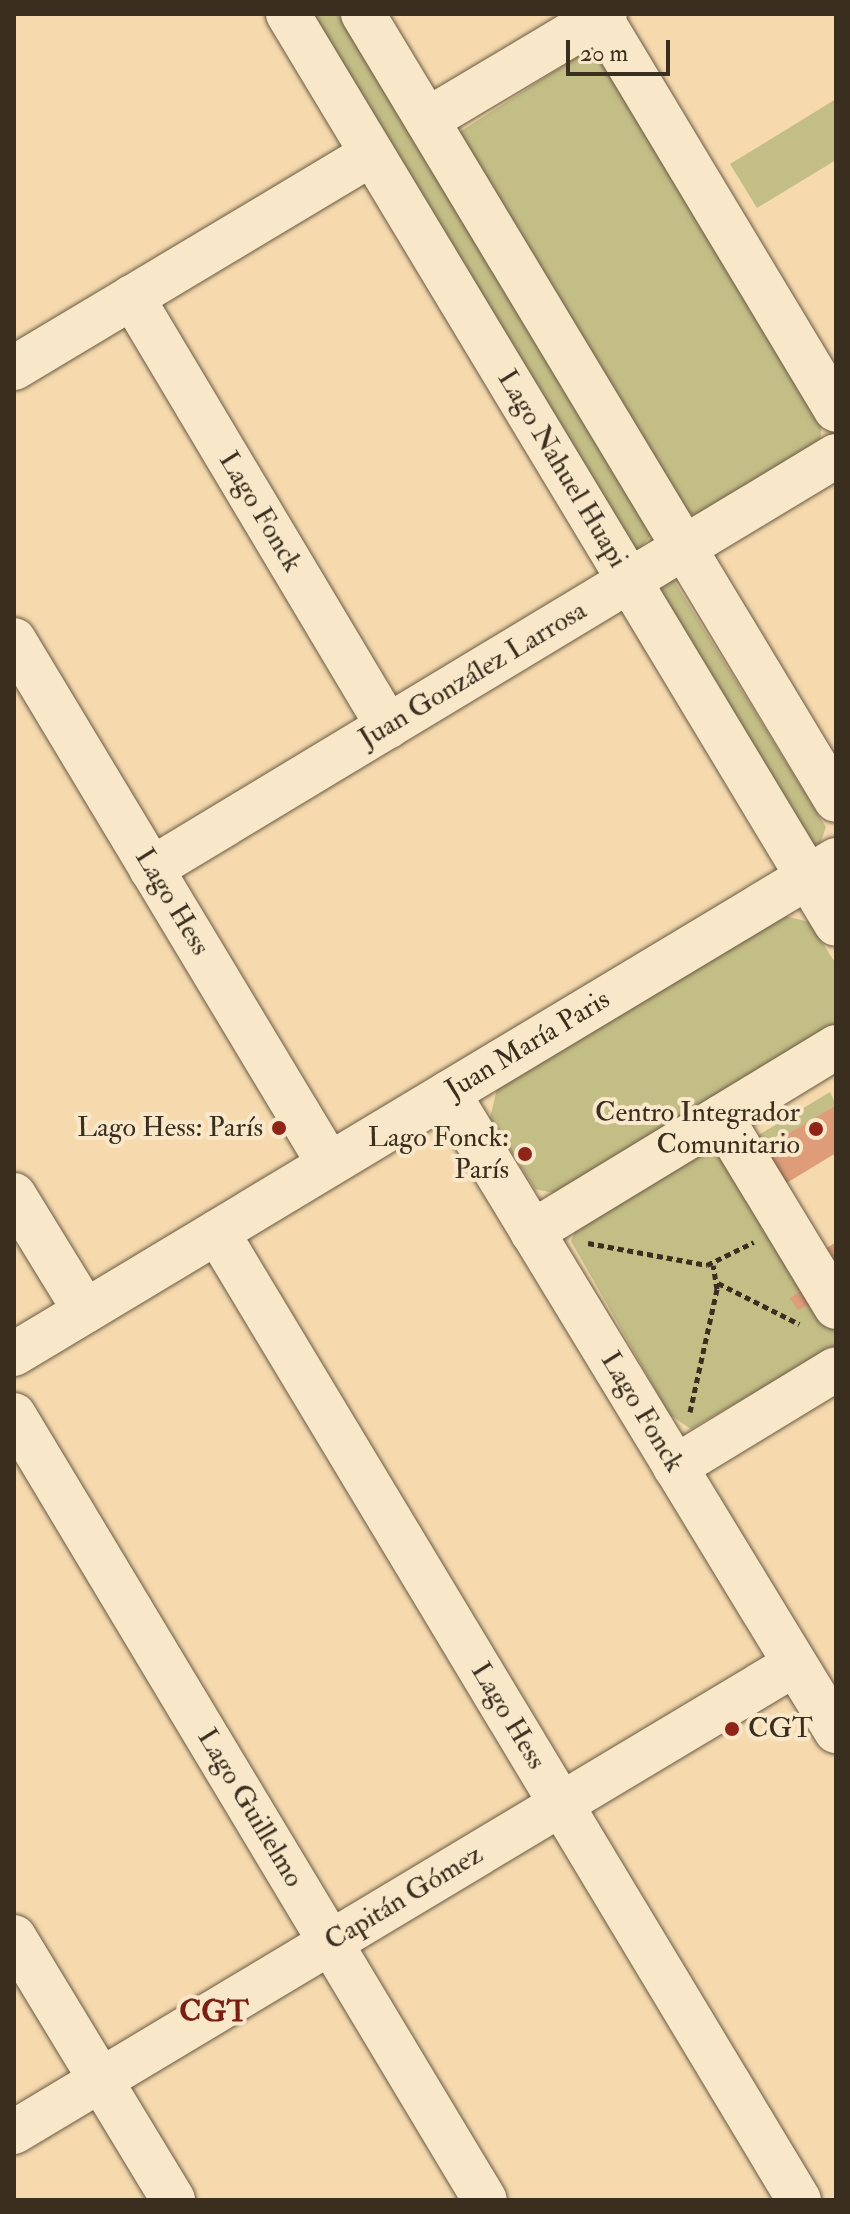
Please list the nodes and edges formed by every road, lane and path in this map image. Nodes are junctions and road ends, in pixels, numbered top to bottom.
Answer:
1 (288, 14) edge
2 (363, 14) edge
3 (602, 16) edge
4 (427, 120) junction
5 (372, 154) junction
6 (132, 297) junction
7 (14, 368) edge
8 (836, 410) edge
9 (836, 456) edge
10 (684, 548) junction
11 (629, 581) junction
12 (14, 641) edge
13 (388, 726) junction
14 (836, 800) edge
15 (822, 868) edge
16 (151, 869) junction
17 (836, 924) edge
18 (836, 1047) edge
19 (448, 1093) junction
20 (721, 1117) junction
21 (329, 1164) junction
22 (14, 1195) edge
23 (591, 1231) dead end
24 (217, 1232) junction
25 (532, 1232) junction
26 (760, 1238) dead end
27 (583, 1242) junction
28 (585, 1253) dead end
29 (713, 1265) junction
30 (718, 1283) junction
31 (85, 1311) junction
32 (823, 1317) edge
33 (14, 1354) edge
34 (836, 1369) edge
35 (679, 1407) dead end
36 (703, 1413) dead end
37 (14, 1415) edge
38 (689, 1415) junction
39 (675, 1467) junction
40 (795, 1664) junction
41 (830, 1708) edge
42 (561, 1804) junction
43 (14, 1937) edge
44 (330, 1942) junction
45 (101, 2080) junction
46 (14, 2132) edge
47 (173, 2200) edge
48 (485, 2200) edge
49 (799, 2200) edge

1 - 5 street, Lago Nahuel Huapi
2 - 4 street
3 - 4 street
3 - 8 street
4 - 10 street
5 - 6 street
5 - 11 street, Lago Nahuel Huapi
6 - 7 street
6 - 13 street, Lago Fonck
9 - 10 street, Juan González Larrosa
10 - 11 street, Juan González Larrosa
10 - 14 street
11 - 13 street, Juan González Larrosa
11 - 15 street, Lago Nahuel Huapi
12 - 16 street, Lago Hess
13 - 16 street, Juan González Larrosa
15 - 17 street, Lago Nahuel Huapi
15 - 19 street, Juan María Paris
16 - 21 street, Lago Hess
18 - 20 street
19 - 21 street, Juan María Paris
19 - 25 street, Lago Fonck
20 - 25 street
20 - 32 street
21 - 24 street, Juan María Paris
22 - 31 street
23 - 27 path
24 - 31 street, Juan María Paris
24 - 42 street, Lago Hess
25 - 39 street, Lago Fonck
26 - 29 path
27 - 28 path
27 - 29 path
29 - 30 path
30 - 32 path
30 - 38 path
31 - 33 street, Juan María Paris
34 - 39 street
35 - 38 path
36 - 38 path
37 - 44 street, Lago Guillelmo
39 - 40 street, Lago Fonck
40 - 41 street, Lago Fonck
40 - 42 street, Capitán Gómez
42 - 44 street, Capitán Gómez
42 - 49 street, Lago Hess
43 - 45 street
44 - 45 street, Capitán Gómez
44 - 48 street, Lago Guillelmo
45 - 46 street, Capitán Gómez
45 - 47 street

